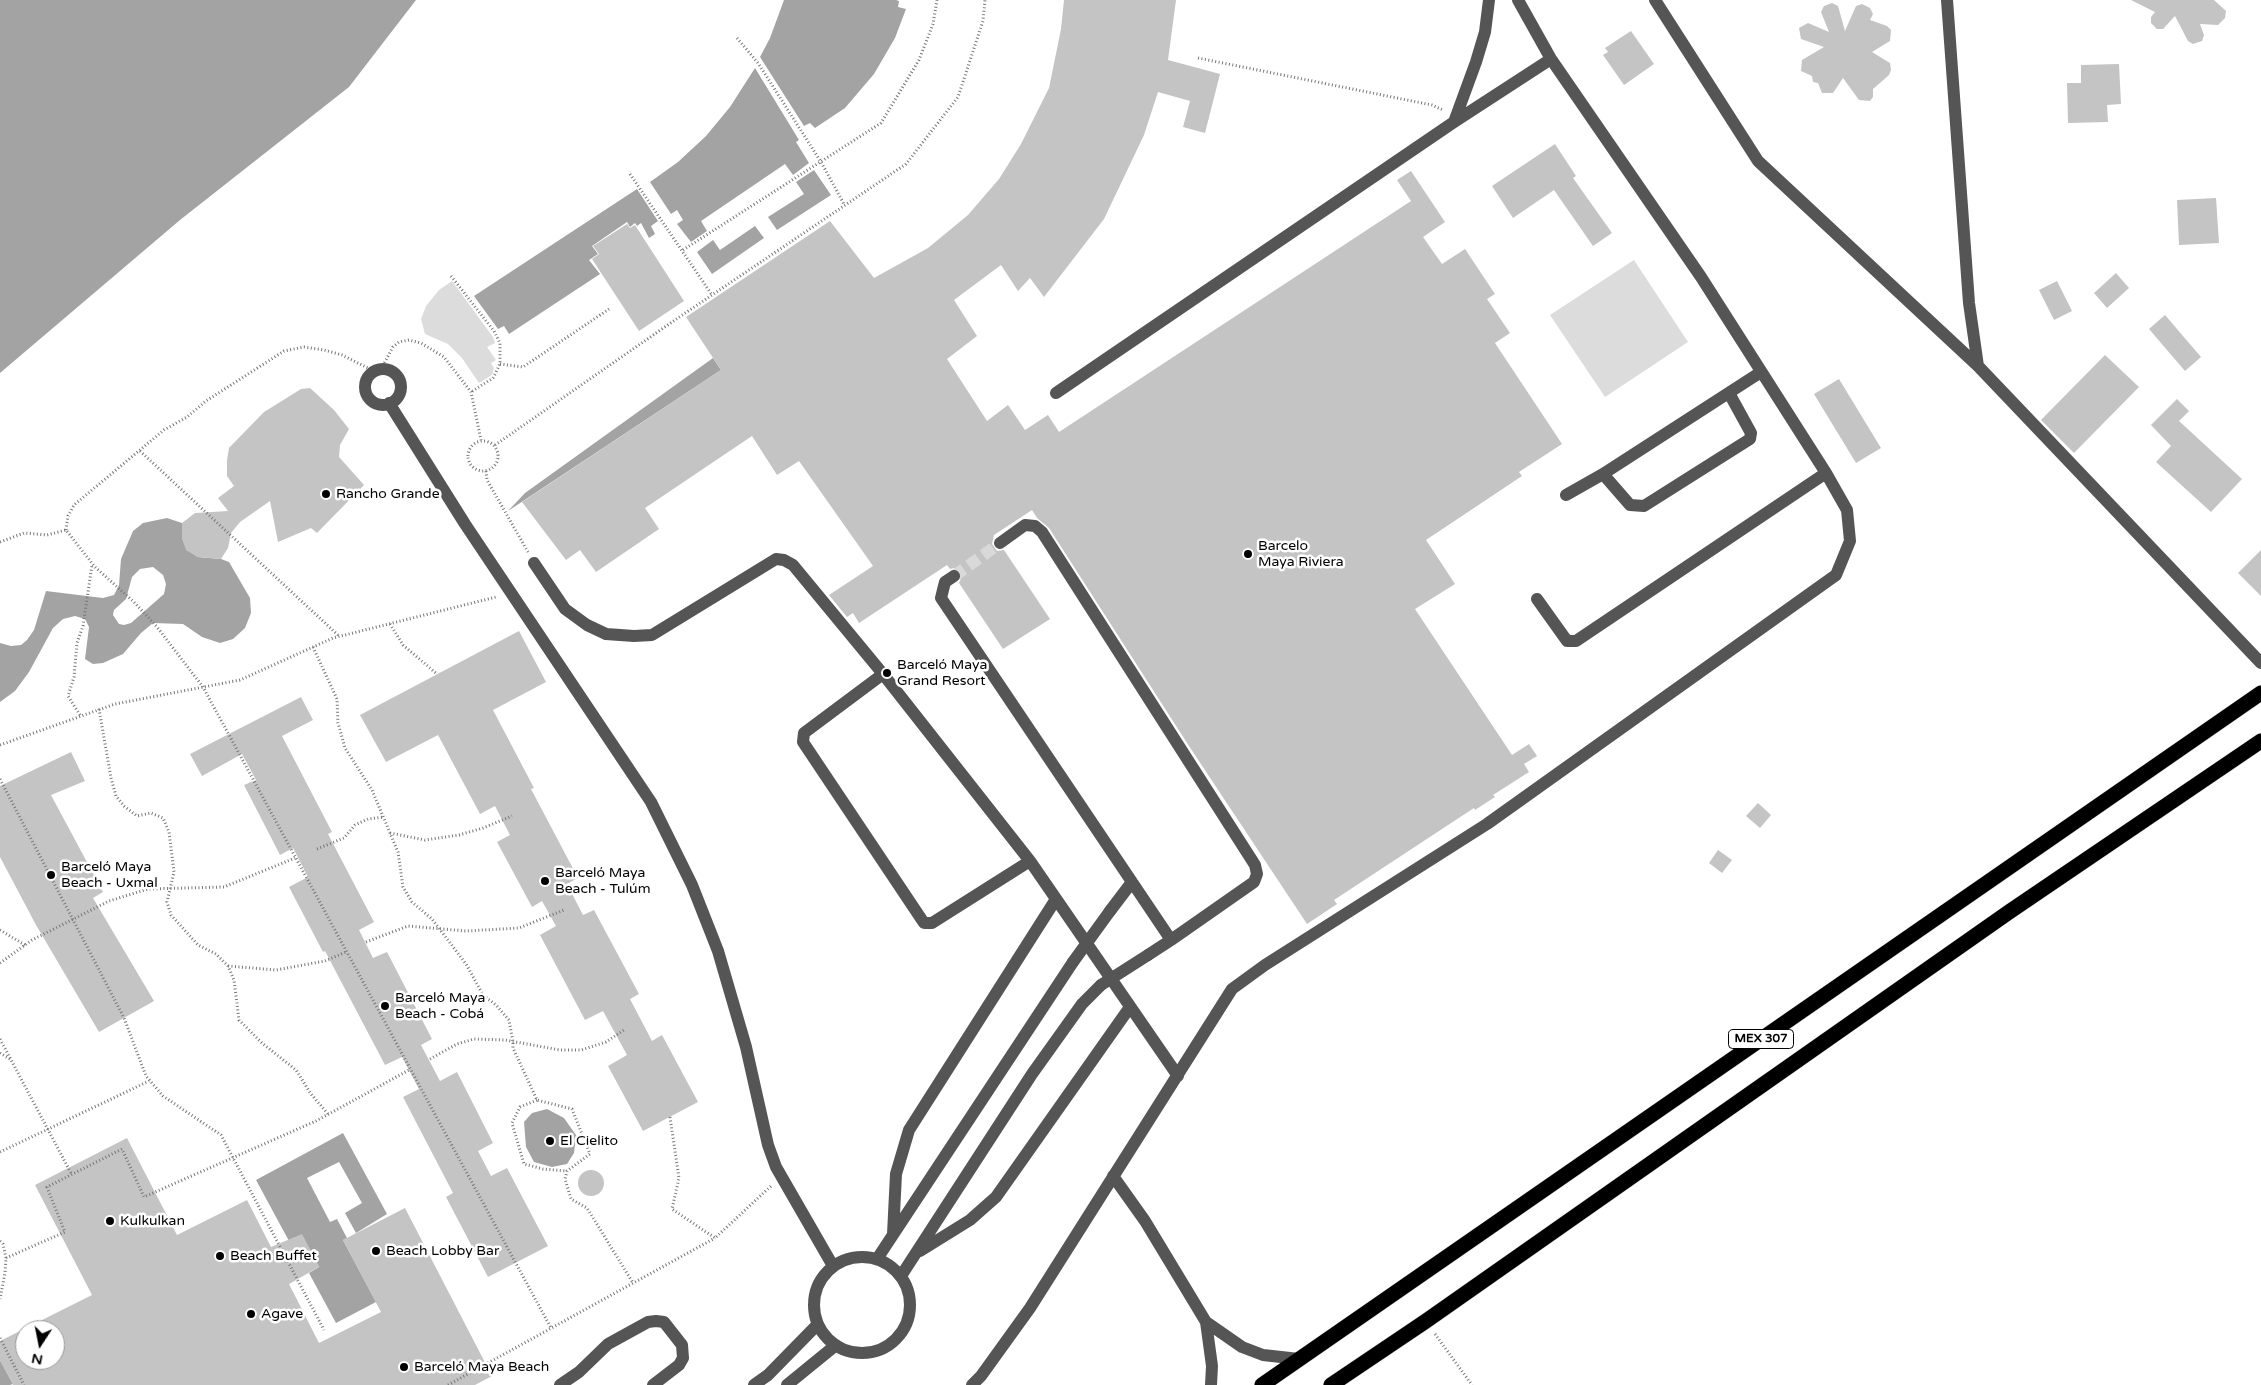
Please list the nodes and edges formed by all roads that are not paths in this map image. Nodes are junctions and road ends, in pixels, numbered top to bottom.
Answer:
1 (1489, 0) edge
2 (1518, 0) edge
3 (1655, 0) edge
4 (1947, 0) edge
5 (1551, 59) junction
6 (1454, 122) junction
7 (1978, 366) junction
8 (1761, 372) junction
9 (1056, 393) dead end
10 (1729, 393) junction
11 (389, 403) junction
12 (1826, 473) junction
13 (1603, 474) junction
14 (1566, 495) dead end
15 (1000, 543) tunnel mouth
16 (534, 563) road end
17 (954, 576) tunnel mouth
18 (1537, 599) dead end
19 (2261, 663) edge
20 (883, 674) junction
21 (2261, 693) edge
22 (2261, 741) edge
23 (1030, 861) junction
24 (1132, 882) junction
25 (1056, 898) junction
26 (1171, 940) junction
27 (1130, 1007) junction
28 (1178, 1076) junction
29 (1114, 1176) junction
30 (894, 1234) junction
31 (916, 1254) junction
32 (877, 1259) junction
33 (833, 1266) junction
34 (901, 1276) junction
35 (1206, 1322) junction
36 (818, 1324) junction
37 (836, 1346) junction
38 (1299, 1359) junction
39 (560, 1385) edge
40 (653, 1385) edge
41 (754, 1385) edge
42 (787, 1385) edge
43 (972, 1385) edge
44 (1211, 1385) edge
45 (1262, 1385) edge
46 (1331, 1385) edge

1 - 6 street
2 - 5 street
3 - 7 street
4 - 7 street
5 - 6 street
5 - 8 street
6 - 9 street
7 - 19 street
8 - 10 street
8 - 12 street
10 - 13 street
10 - 13 street
11 - 11 street
11 - 33 street
12 - 18 street
12 - 28 street
13 - 14 street
15 - 26 street
16 - 20 street
17 - 24 street
20 - 23 street
20 - 23 street
21 - 38 highway, MEX 307
22 - 46 highway, MEX 307
23 - 25 street
24 - 26 street
24 - 30 street, bridge
25 - 27 street
25 - 30 street
26 - 31 street, bridge
27 - 28 street
27 - 31 street
28 - 29 street
29 - 35 street
29 - 43 street
30 - 32 street
31 - 34 street
32 - 33 street
32 - 34 street
33 - 36 street
34 - 37 street
35 - 38 street
35 - 44 street
36 - 37 street
36 - 41 street
37 - 42 street
38 - 45 highway, MEX 307
39 - 40 street

